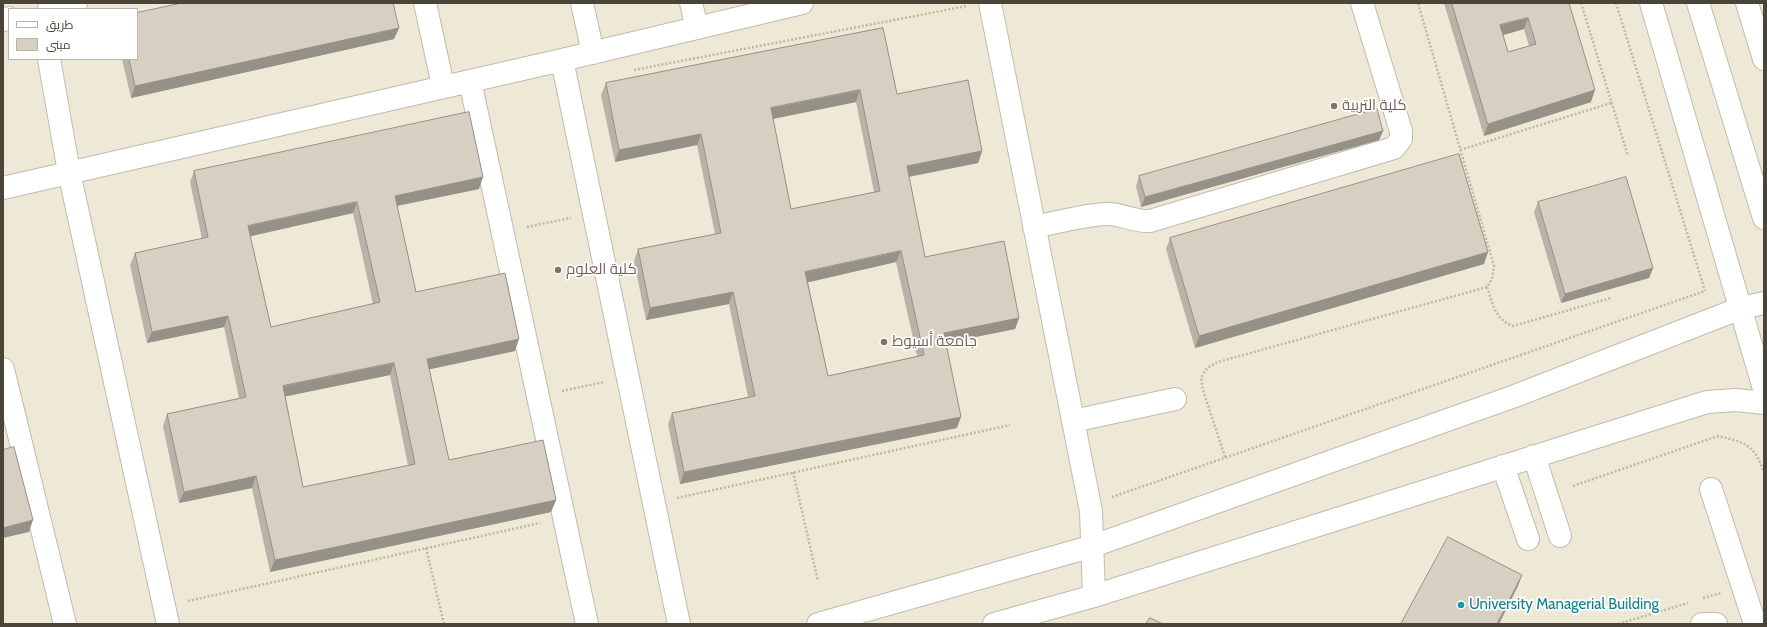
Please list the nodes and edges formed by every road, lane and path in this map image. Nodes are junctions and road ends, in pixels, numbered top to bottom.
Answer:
1 (76, 3) edge
2 (426, 3) edge
3 (582, 3) edge
4 (691, 3) edge
5 (802, 3) edge
6 (1362, 3) edge
7 (1418, 3) edge
8 (1581, 3) edge
9 (1616, 3) edge
10 (1651, 3) edge
11 (1698, 3) edge
12 (1747, 3) edge
13 (982, 4) edge
14 (54, 8) edge
15 (697, 28) junction
16 (593, 52) junction
17 (1764, 59) edge
18 (49, 60) edge
19 (562, 60) junction
20 (633, 70) dead end
21 (470, 80) junction
22 (443, 86) junction
23 (1611, 103) junction
24 (1460, 150) junction
25 (1628, 156) dead end
26 (69, 172) junction
27 (3, 188) edge
28 (593, 213) junction
29 (1764, 218) edge
30 (1034, 227) junction
31 (503, 233) junction
32 (1487, 287) junction
33 (1705, 291) junction
34 (1611, 298) edge
35 (1764, 303) edge
36 (1741, 308) junction
37 (1714, 318) junction
38 (3, 369) edge
39 (628, 377) junction
40 (1764, 389) edge
41 (538, 396) junction
42 (1175, 398) dead end
43 (1764, 403) edge
44 (1073, 421) junction
45 (1010, 425) dead end
46 (1534, 456) junction
47 (1225, 457) junction
48 (1503, 466) junction
49 (793, 472) junction
50 (1764, 473) edge
51 (1573, 486) dead end
52 (1712, 489) dead end
53 (671, 499) dead end
54 (1090, 504) junction
55 (564, 518) junction
56 (1560, 536) dead end
57 (1528, 539) dead end
58 (1093, 546) junction
59 (426, 548) junction
60 (818, 581) dead end
61 (1743, 586) junction
62 (1094, 596) junction
63 (1698, 600) dead end
64 (1691, 602) dead end
65 (166, 615) edge
66 (1016, 621) edge
67 (65, 624) edge
68 (444, 624) edge
69 (587, 624) edge
70 (679, 624) edge
71 (818, 624) edge
72 (994, 624) edge
73 (1618, 624) edge
74 (1702, 624) edge
75 (1716, 624) edge
76 (1755, 624) edge

1 - 14 lane
2 - 22 lane
3 - 16 lane
4 - 15 lane
5 - 15 lane
6 - 30 lane
7 - 24 path
8 - 23 path
9 - 33 path
10 - 36 lane
11 - 29 lane
12 - 17 lane
13 - 20 path
13 - 30 lane
15 - 16 lane
16 - 19 lane
18 - 26 lane
19 - 21 lane
19 - 28 lane
21 - 22 lane
21 - 31 lane
22 - 26 lane
23 - 24 path
23 - 25 path
24 - 32 path
26 - 27 lane
26 - 65 lane
28 - 31 path
28 - 39 lane
30 - 44 lane
31 - 41 lane
32 - 34 path
32 - 47 path
33 - 37 path
33 - 47 path
35 - 36 lane
36 - 37 lane
36 - 40 lane
37 - 58 lane
38 - 67 lane
39 - 41 path
39 - 70 lane
41 - 55 lane
42 - 44 lane
43 - 46 lane
44 - 54 lane
45 - 49 path
46 - 48 lane
46 - 56 lane
47 - 54 path
48 - 57 lane
48 - 62 lane
49 - 53 path
49 - 60 path
50 - 51 path
52 - 61 lane
54 - 58 lane
55 - 59 path
55 - 69 lane
58 - 62 lane
58 - 71 lane
59 - 65 path
59 - 68 path
61 - 63 path
61 - 76 lane
62 - 66 lane
64 - 73 path
66 - 72 lane
74 - 75 lane

